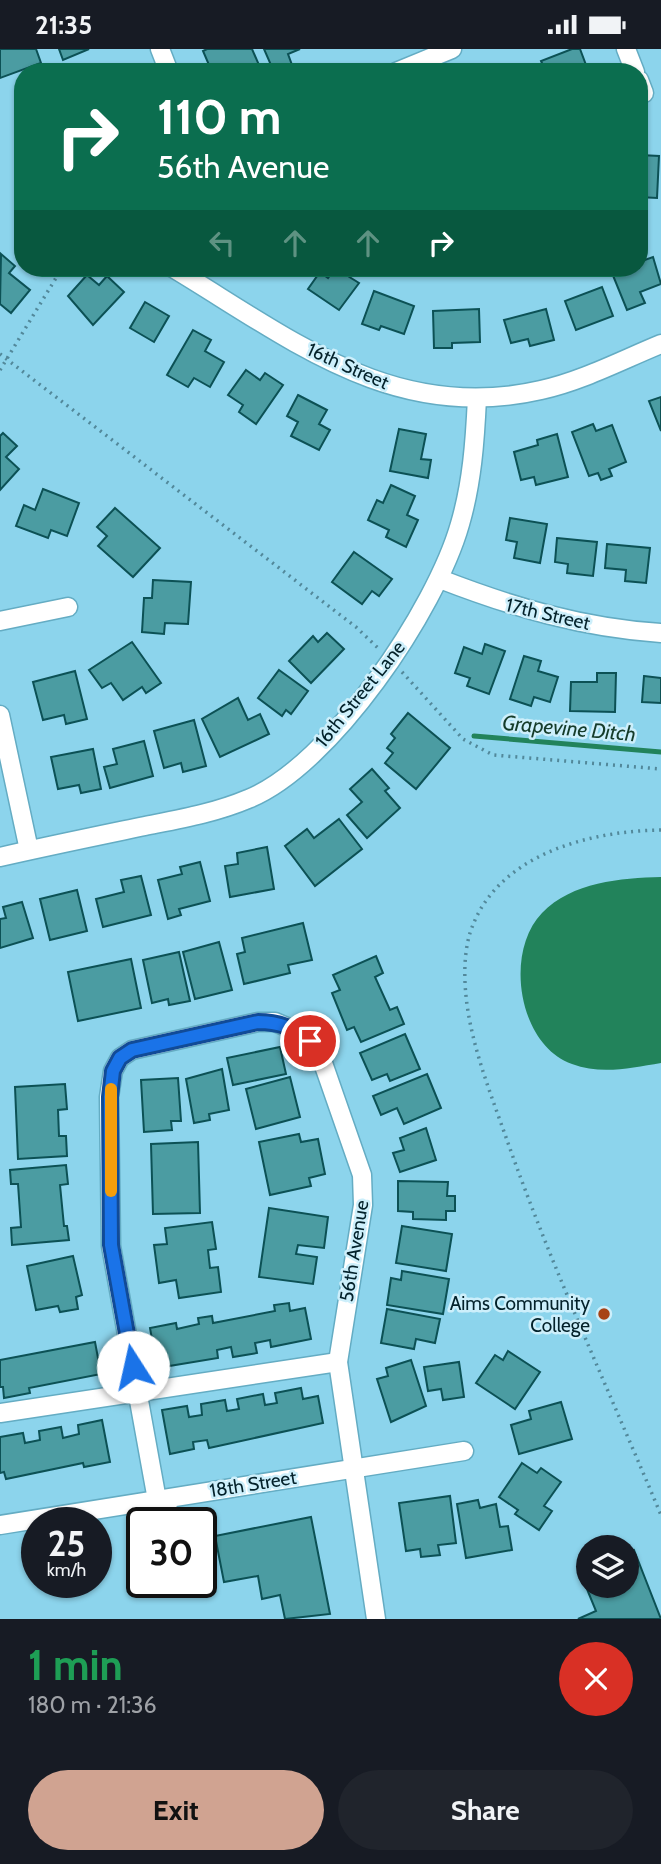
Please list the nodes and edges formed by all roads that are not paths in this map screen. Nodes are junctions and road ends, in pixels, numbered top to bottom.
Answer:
1 (452, 49) edge
2 (418, 63) edge
3 (188, 277) edge
4 (661, 344) edge
5 (477, 398) junction
6 (440, 579) junction
7 (68, 607) dead end
8 (0, 621) edge
9 (661, 633) edge
10 (0, 715) edge
11 (29, 850) junction
12 (0, 857) edge
13 (338, 1362) junction
14 (138, 1391) junction
15 (0, 1413) edge
16 (464, 1451) dead end
17 (353, 1468) junction
18 (164, 1499) junction
19 (167, 1507) edge
20 (0, 1525) edge
21 (376, 1619) edge

1 - 2 street
3 - 5 street, 16th Street
4 - 5 street, 16th Street
5 - 6 street, 16th Street Lane
6 - 9 street, 17th Street
6 - 11 street, 16th Street Lane
7 - 8 street
10 - 11 street
11 - 12 street, 16th Street Lane
13 - 14 street
13 - 14 street, 56th Avenue
13 - 17 street, 56th Avenue
14 - 15 street
14 - 18 street
16 - 17 street, 18th Street
17 - 18 street, 18th Street
17 - 21 street, 56th Avenue
18 - 19 lane
18 - 20 street, 18th Street

